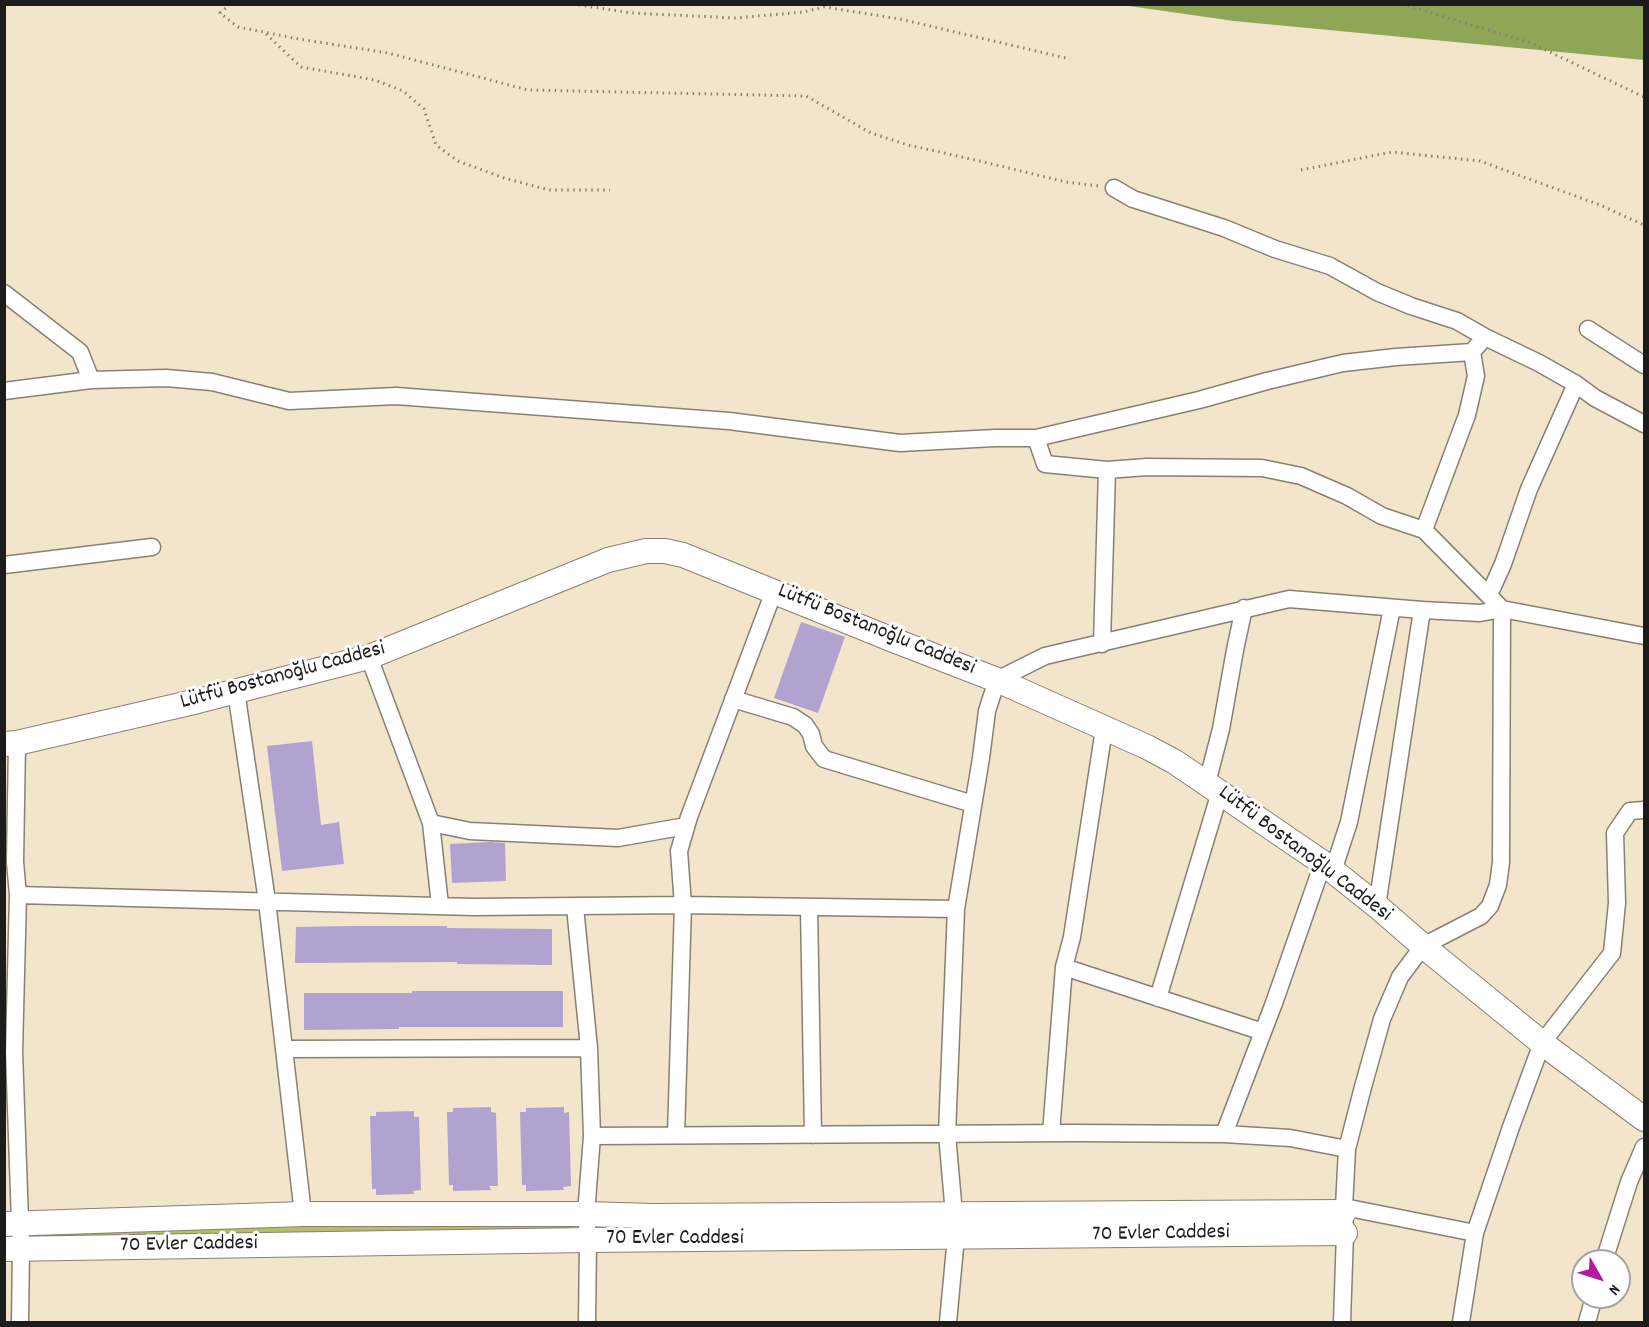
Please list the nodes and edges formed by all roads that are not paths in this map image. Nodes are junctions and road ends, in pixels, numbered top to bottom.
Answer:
1 (1114, 188) road end
2 (4, 293) edge
3 (1588, 329) dead end
4 (1485, 338) junction
5 (1472, 352) junction
6 (1644, 365) edge
7 (91, 380) junction
8 (1576, 384) junction
9 (4, 391) edge
10 (1644, 424) edge
11 (1036, 438) junction
12 (1107, 470) junction
13 (1424, 530) junction
14 (152, 547) dead end
15 (4, 565) edge
16 (774, 591) junction
17 (1489, 595) junction
18 (1245, 608) junction
19 (1392, 608) junction
20 (1502, 609) junction
21 (1422, 610) junction
22 (1644, 636) edge
23 (1102, 644) junction
24 (369, 657) junction
25 (998, 680) junction
26 (237, 692) junction
27 (733, 699) junction
28 (1104, 729) junction
29 (11, 744) edge
30 (1214, 787) junction
31 (973, 804) junction
32 (1644, 810) edge
33 (431, 823) junction
34 (686, 826) junction
35 (1328, 867) junction
36 (267, 901) junction
37 (13, 902) edge
38 (440, 905) junction
39 (683, 905) junction
40 (1377, 906) junction
41 (575, 907) junction
42 (808, 907) junction
43 (956, 909) junction
44 (1423, 946) junction
45 (1064, 967) junction
46 (1158, 998) junction
47 (1263, 1032) junction
48 (1542, 1043) junction
49 (589, 1048) junction
50 (284, 1049) junction
51 (1644, 1119) edge
52 (1052, 1133) junction
53 (947, 1134) junction
54 (1224, 1134) junction
55 (676, 1135) junction
56 (813, 1135) junction
57 (592, 1136) junction
58 (1644, 1147) edge
59 (1347, 1149) junction
60 (303, 1214) junction
61 (586, 1214) junction
62 (1344, 1217) junction
63 (12, 1224) edge
64 (955, 1226) junction
65 (1474, 1233) junction
66 (588, 1240) junction
67 (13, 1249) edge
68 (1608, 1249) edge
69 (20, 1323) edge
70 (587, 1323) edge
71 (948, 1323) edge
72 (1342, 1323) edge
73 (1461, 1323) edge

1 - 4 street
2 - 7 street
3 - 6 street
4 - 5 street
4 - 8 street
5 - 11 street
5 - 13 street
7 - 9 street
7 - 11 street
8 - 10 street
8 - 17 street
11 - 12 street
12 - 13 street
12 - 23 street
13 - 17 street
14 - 15 street
16 - 24 street, Lütfü Bostanoğlu Caddesi
16 - 25 street, Lütfü Bostanoğlu Caddesi
16 - 27 street
17 - 20 street
18 - 19 street
18 - 23 street
18 - 30 street
19 - 21 street
19 - 35 street
20 - 21 street
20 - 22 street
20 - 44 street
21 - 40 street
23 - 25 street
24 - 26 street, Lütfü Bostanoğlu Caddesi
24 - 33 street
25 - 28 street, Lütfü Bostanoğlu Caddesi
25 - 31 street
26 - 29 street, Lütfü Bostanoğlu Caddesi
26 - 36 street
27 - 31 street
27 - 34 street
28 - 30 street, Lütfü Bostanoğlu Caddesi
28 - 45 street
29 - 37 street
30 - 35 street, Lütfü Bostanoğlu Caddesi
30 - 46 street
31 - 43 street
32 - 48 street
33 - 34 street
33 - 38 street
34 - 39 street
35 - 40 street, Lütfü Bostanoğlu Caddesi
35 - 47 street
36 - 37 street
36 - 38 street
36 - 50 street
37 - 63 street
38 - 41 street
39 - 41 street
39 - 42 street
39 - 55 street
40 - 44 street, Lütfü Bostanoğlu Caddesi
41 - 49 street
42 - 43 street
42 - 56 street
43 - 53 street
44 - 48 street, Lütfü Bostanoğlu Caddesi
44 - 59 street
45 - 46 street
45 - 52 street
46 - 47 street
47 - 54 street
48 - 51 street, Lütfü Bostanoğlu Caddesi
48 - 65 street
49 - 50 street
49 - 57 street
50 - 60 street
52 - 53 street
52 - 54 street
53 - 56 street
53 - 64 street
54 - 59 street
55 - 56 street
55 - 57 street
57 - 61 street
58 - 68 street
59 - 62 street
60 - 61 street, 70 Evler Caddesi
60 - 63 street, 70 Evler Caddesi
61 - 64 street, 70 Evler Caddesi
61 - 66 street
62 - 64 street, 70 Evler Caddesi
62 - 65 street
62 - 72 street
63 - 67 street
64 - 66 street, 70 Evler Caddesi
64 - 71 street
65 - 73 street
66 - 67 street, 70 Evler Caddesi
66 - 70 street
67 - 69 street

